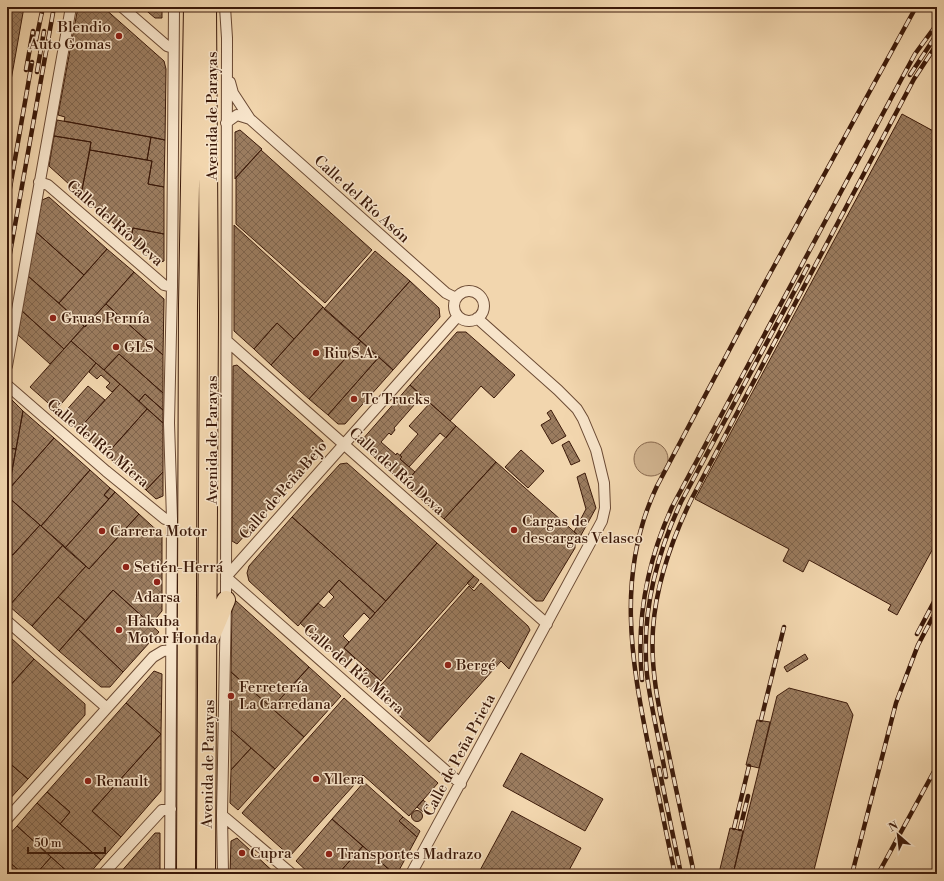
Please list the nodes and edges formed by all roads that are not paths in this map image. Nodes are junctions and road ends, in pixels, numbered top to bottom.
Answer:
1 (71, 7) edge
2 (122, 7) edge
3 (174, 7) edge
4 (185, 7) edge
5 (193, 7) edge
6 (206, 7) edge
7 (215, 7) edge
8 (225, 7) edge
9 (173, 48) junction
10 (227, 74) junction
11 (250, 119) junction
12 (226, 123) junction
13 (39, 182) junction
14 (190, 210) junction
15 (208, 210) junction
16 (172, 287) junction
17 (456, 298) junction
18 (458, 316) junction
19 (477, 318) junction
20 (227, 341) junction
21 (7, 366) edge
22 (7, 385) edge
23 (344, 443) junction
24 (172, 519) junction
25 (226, 577) junction
26 (226, 600) junction
27 (7, 621) edge
28 (547, 624) junction
29 (206, 646) junction
30 (171, 650) junction
31 (107, 708) junction
32 (461, 784) junction
33 (171, 809) junction
34 (222, 814) junction
35 (7, 819) edge
36 (103, 874) edge
37 (170, 874) edge
38 (186, 874) edge
39 (206, 874) edge
40 (223, 874) edge
41 (292, 874) edge
42 (411, 874) edge

1 - 13 street
2 - 9 street
3 - 9 street
4 - 14 highway
5 - 14 highway
6 - 15 highway
7 - 15 highway
8 - 10 street, Avenida de Parayas
9 - 16 street
10 - 11 street, Calle del Río Asón
10 - 12 street, Avenida de Parayas
11 - 12 street
11 - 17 street, Calle del Río Asón
12 - 20 street, Avenida de Parayas
13 - 16 street, Calle del Río Deva
13 - 21 street
14 - 38 highway
15 - 29 highway
16 - 24 street
17 - 18 street
17 - 19 street
18 - 19 street
18 - 23 street, Calle de Peña Bejo
19 - 28 street, Calle de Peña Prieta
20 - 23 street, Calle del Río Deva
20 - 25 street, Avenida de Parayas
22 - 24 street, Calle del Río Miera
23 - 25 street, Calle de Peña Bejo
23 - 28 street, Calle del Río Deva
24 - 30 street
25 - 26 street, Avenida de Parayas
25 - 32 street, Calle del Río Miera
26 - 29 highway
26 - 34 street, Avenida de Parayas
27 - 31 street
28 - 32 street, Calle de Peña Prieta
29 - 39 highway
30 - 31 street
30 - 33 street
31 - 35 street
32 - 42 street, Calle de Peña Prieta
33 - 36 street
33 - 37 street
34 - 40 street, Avenida de Parayas
34 - 41 street

